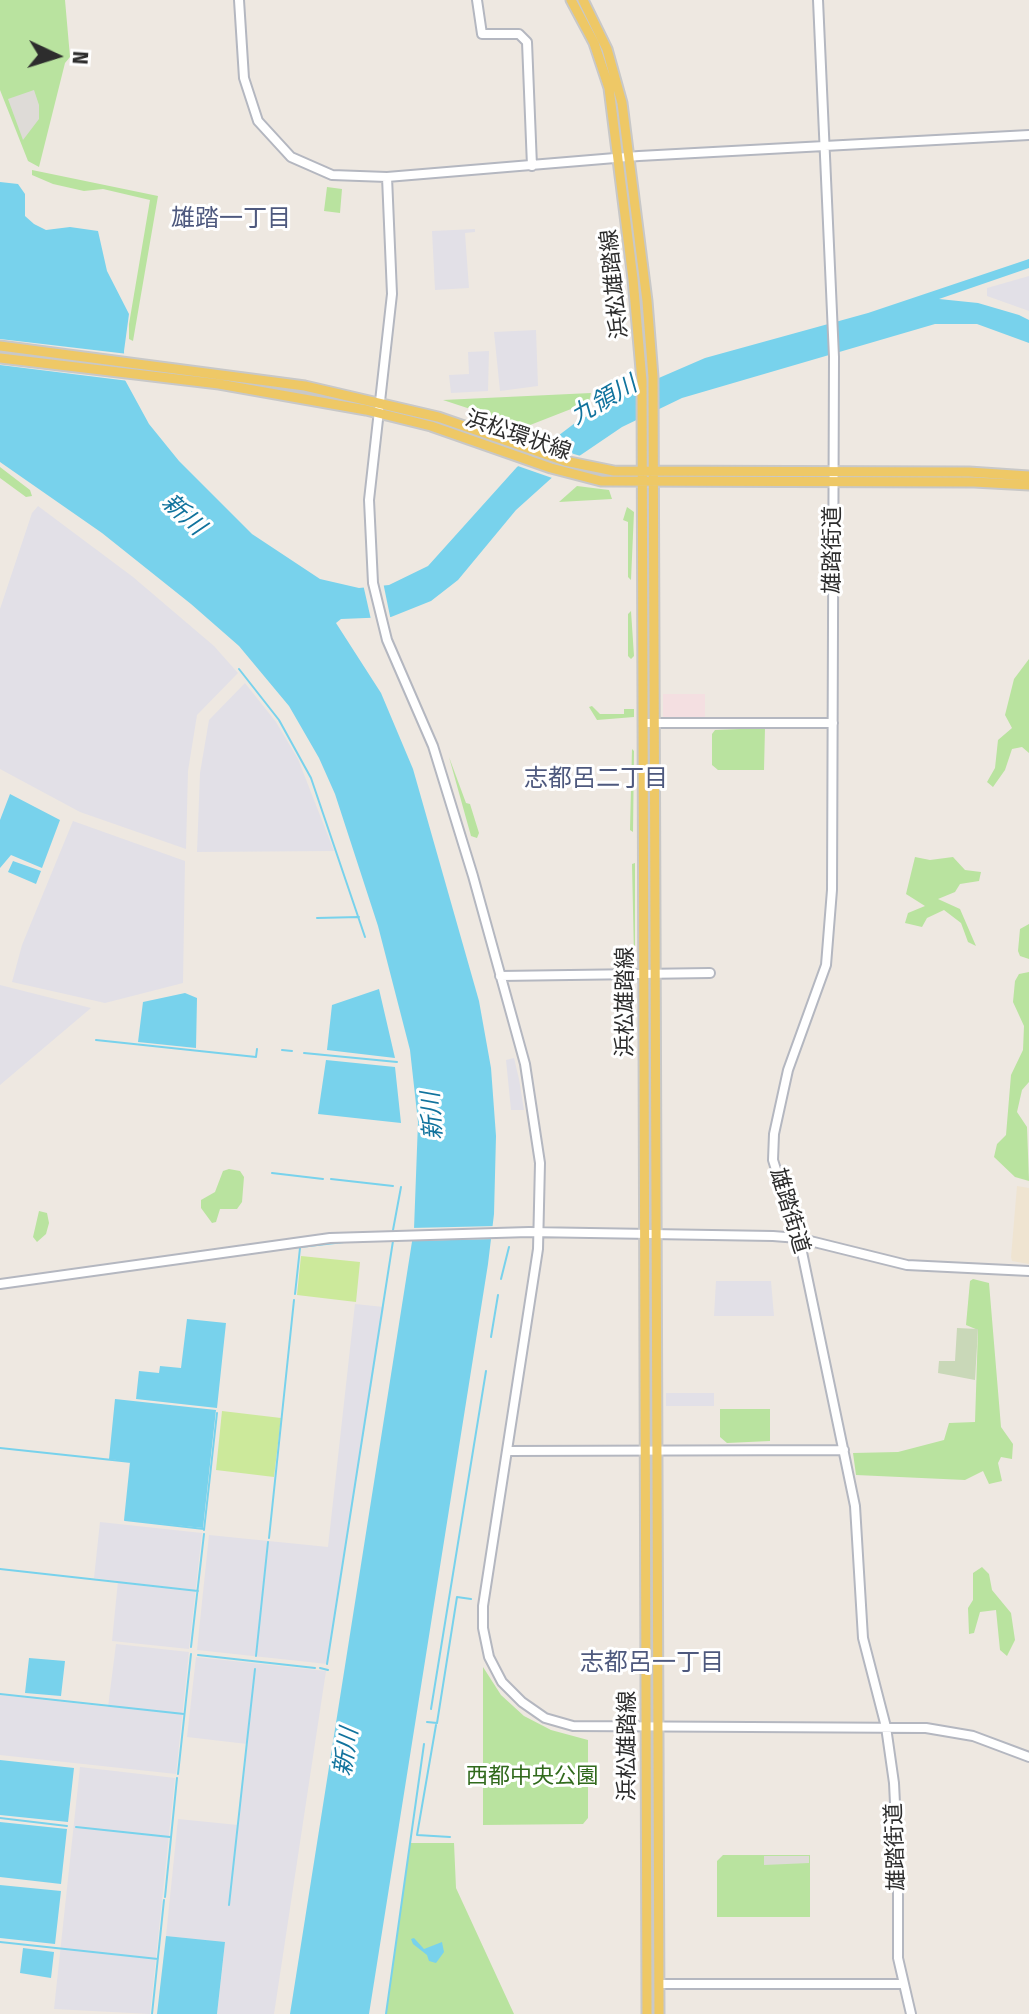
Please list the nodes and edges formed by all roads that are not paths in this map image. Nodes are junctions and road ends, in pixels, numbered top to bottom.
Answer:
1 (239, 0) edge
2 (477, 0) edge
3 (571, 0) edge
4 (583, 0) edge
5 (818, 0) edge
6 (1029, 135) edge
7 (825, 147) junction
8 (629, 157) junction
9 (618, 158) junction
10 (532, 166) junction
11 (387, 177) junction
12 (0, 346) edge
13 (0, 358) edge
14 (380, 408) junction
15 (833, 472) junction
16 (1029, 476) edge
17 (648, 478) junction
18 (833, 483) junction
19 (1029, 485) edge
20 (648, 723) junction
21 (833, 723) junction
22 (710, 973) dead end
23 (649, 975) junction
24 (500, 976) junction
25 (540, 1232) junction
26 (645, 1233) junction
27 (656, 1233) junction
28 (798, 1238) junction
29 (1029, 1271) edge
30 (0, 1284) edge
31 (652, 1449) junction
32 (844, 1450) junction
33 (507, 1451) junction
34 (646, 1727) junction
35 (658, 1727) junction
36 (886, 1727) junction
37 (1029, 1757) edge
38 (659, 1984) junction
39 (901, 1984) junction
40 (647, 2014) edge
41 (659, 2014) edge
42 (911, 2014) edge

1 - 11 street
2 - 10 street
3 - 9 main road, 浜松雄踏線
4 - 8 main road, 浜松雄踏線
5 - 7 street, 雄踏街道
6 - 7 street
7 - 8 street
7 - 15 street, 雄踏街道
8 - 9 street
8 - 17 main road, 浜松雄踏線
9 - 10 street
9 - 17 main road, 浜松雄踏線
10 - 11 street
11 - 14 street
12 - 14 main road, 浜松環状線
13 - 14 main road, 浜松環状線
14 - 17 main road, 浜松環状線
14 - 17 main road, 浜松環状線
14 - 24 street
15 - 16 main road, 浜松環状線
15 - 17 main road, 浜松環状線
15 - 18 street, 雄踏街道
17 - 18 main road, 浜松環状線
17 - 20 main road, 浜松雄踏線
18 - 19 main road, 浜松環状線
18 - 21 street, 雄踏街道
20 - 21 street
20 - 23 main road, 浜松雄踏線
21 - 28 street, 雄踏街道
22 - 23 street
23 - 24 street
23 - 26 main road, 浜松雄踏線
23 - 27 main road, 浜松雄踏線
24 - 25 street
25 - 26 street
25 - 30 street
25 - 33 street
26 - 27 street
26 - 31 main road, 浜松雄踏線
27 - 28 street
27 - 31 main road, 浜松雄踏線
28 - 29 street
28 - 32 street, 雄踏街道
31 - 32 street
31 - 33 street
31 - 34 main road, 浜松雄踏線
31 - 35 main road, 浜松雄踏線
32 - 36 street, 雄踏街道
33 - 34 street
34 - 35 street
34 - 40 main road, 浜松雄踏線
35 - 36 street
35 - 38 main road, 浜松雄踏線
36 - 37 street
36 - 39 street, 雄踏街道
38 - 39 street
38 - 41 main road, 浜松雄踏線
39 - 42 street, 雄踏街道

